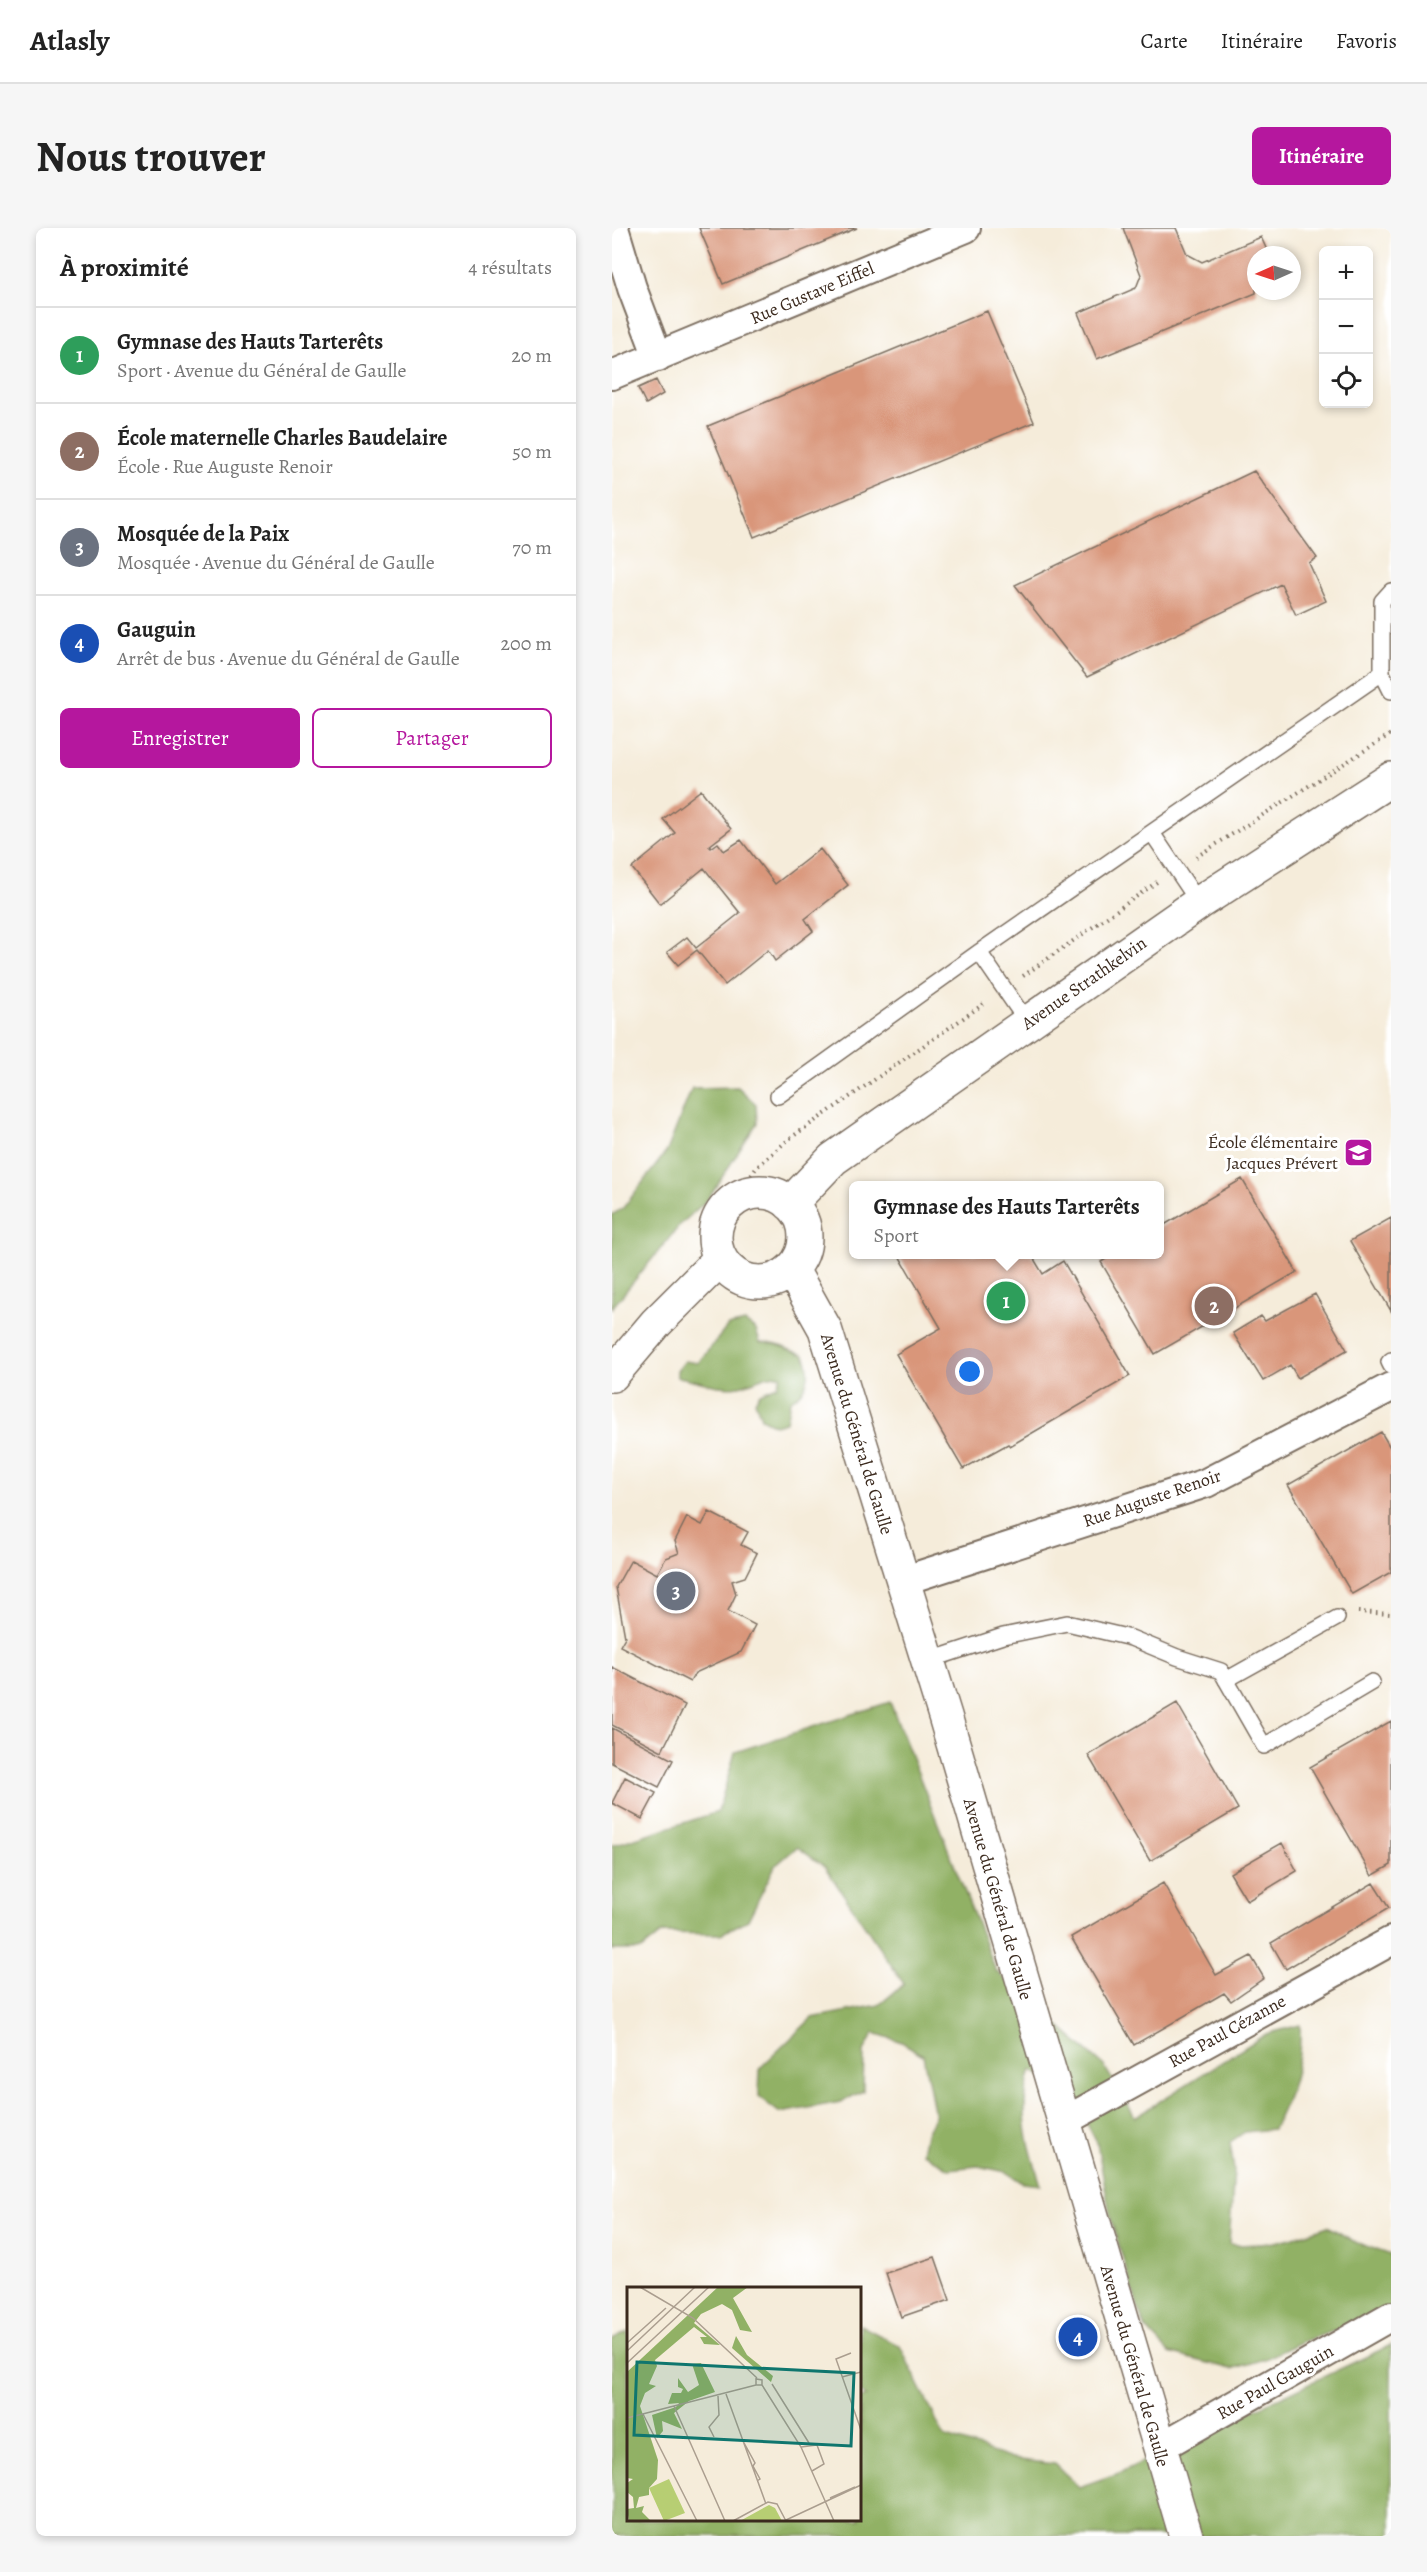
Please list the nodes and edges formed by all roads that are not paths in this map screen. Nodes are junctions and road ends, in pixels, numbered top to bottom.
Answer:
1 (614, 228) edge
2 (966, 228) edge
3 (658, 357) junction
4 (612, 375) edge
5 (1391, 591) edge
6 (1382, 673) junction
7 (1391, 691) edge
8 (1391, 779) edge
9 (1152, 833) junction
10 (1199, 903) junction
11 (979, 952) junction
12 (1027, 1022) junction
13 (778, 1096) dead end
14 (790, 1204) junction
15 (720, 1259) junction
16 (792, 1270) junction
17 (1391, 1360) edge
18 (1391, 1366) edge
19 (612, 1375) edge
20 (1391, 1387) edge
21 (902, 1581) junction
22 (1337, 1618) road end
23 (927, 1661) junction
24 (1226, 1680) junction
25 (1372, 1682) dead end
26 (1391, 1941) edge
27 (1063, 2122) junction
28 (1391, 2316) edge
29 (1159, 2448) junction
30 (1186, 2536) edge

1 - 3 street
2 - 3 street, Rue Gustave Eiffel
3 - 4 street, Rue Gustave Eiffel
5 - 6 lane
6 - 7 lane
6 - 9 lane
8 - 10 street, Avenue Strathkelvin
9 - 10 lane
9 - 11 lane
10 - 12 street, Avenue Strathkelvin
11 - 12 lane
11 - 13 lane
12 - 14 street, Avenue Strathkelvin
14 - 15 street
14 - 16 street
15 - 16 street
15 - 19 street
16 - 21 street, Avenue du Général de Gaulle
17 - 18 lane
20 - 21 street, Rue Auguste Renoir
21 - 23 street, Avenue du Général de Gaulle
22 - 24 lane
23 - 24 lane
23 - 27 street, Avenue du Général de Gaulle
24 - 25 lane
26 - 27 street, Rue Paul Cézanne
27 - 29 street, Avenue du Général de Gaulle
28 - 29 street, Rue Paul Gauguin
29 - 30 street, Avenue du Général de Gaulle

